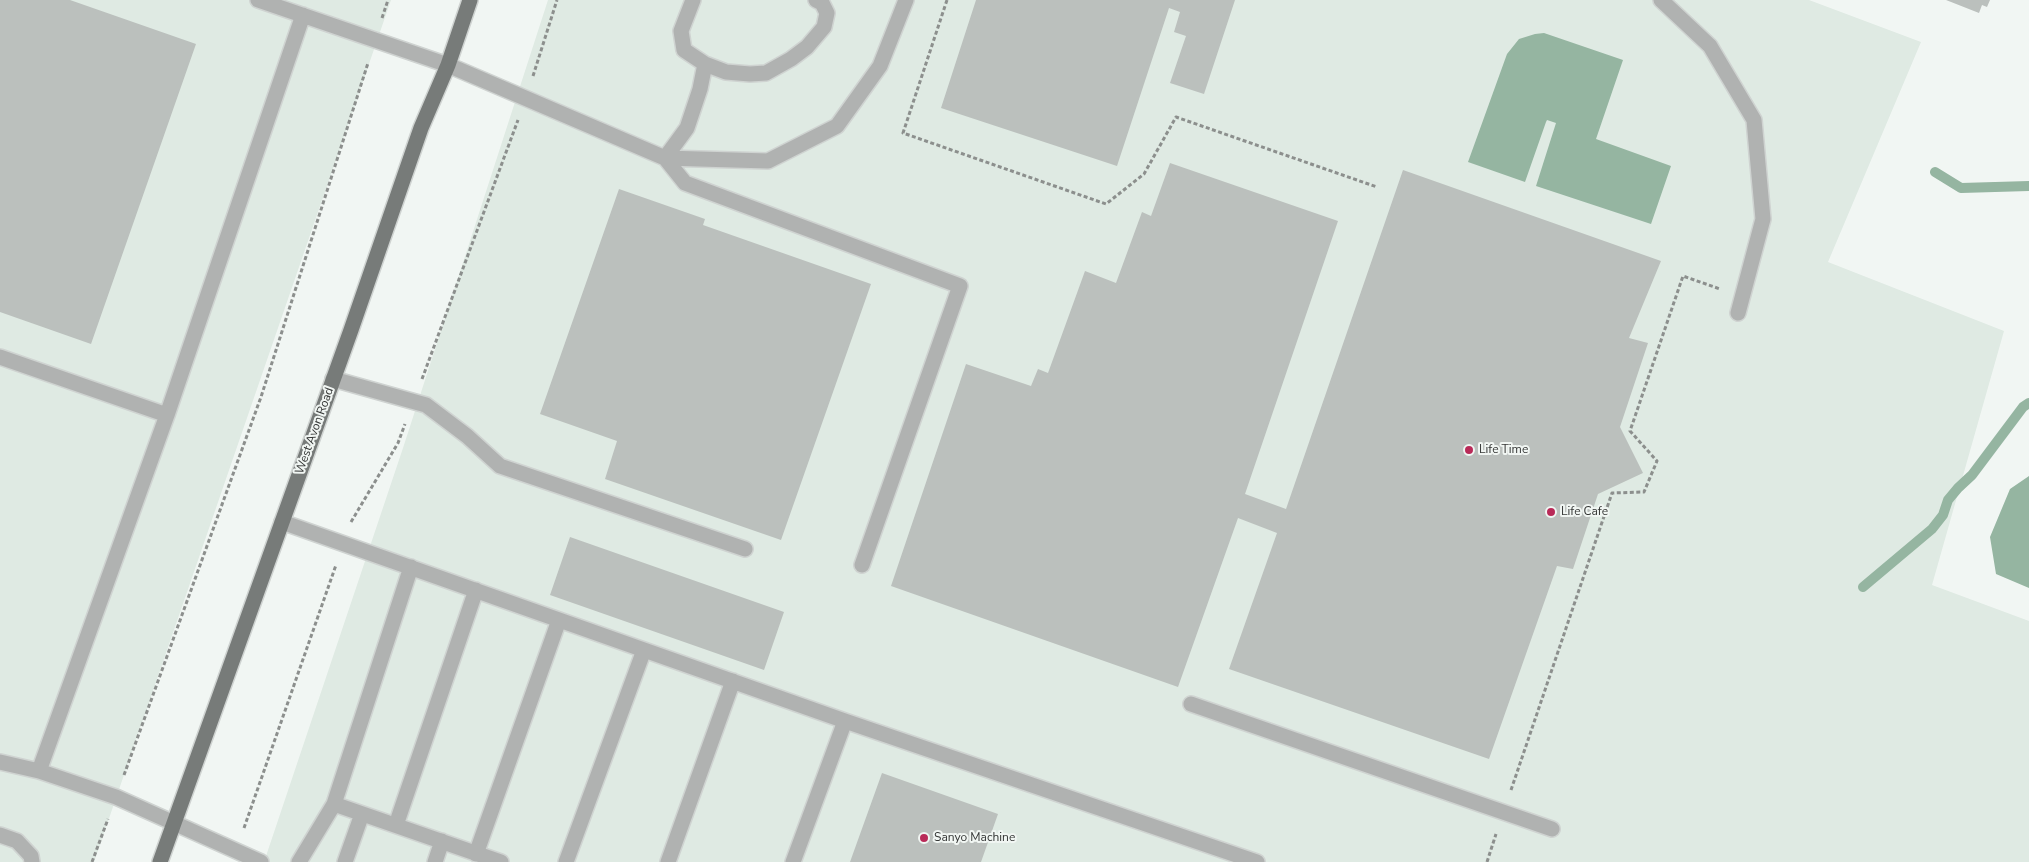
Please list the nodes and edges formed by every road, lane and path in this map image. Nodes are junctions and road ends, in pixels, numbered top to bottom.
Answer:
1 (258, 0) edge
2 (388, 0) edge
3 (470, 0) edge
4 (558, 0) edge
5 (693, 0) edge
6 (816, 0) edge
7 (906, 0) edge
8 (947, 0) edge
9 (1661, 0) edge
10 (303, 15) junction
11 (375, 40) junction
12 (705, 64) junction
13 (448, 65) junction
14 (525, 98) junction
15 (665, 158) junction
16 (1377, 187) dead end
17 (1742, 297) junction
18 (1738, 313) dead end
19 (0, 357) edge
20 (333, 379) junction
21 (413, 402) junction
22 (167, 415) junction
23 (282, 522) junction
24 (344, 543) junction
25 (746, 549) dead end
26 (862, 565) dead end
27 (411, 568) junction
28 (476, 590) junction
29 (559, 620) junction
30 (644, 650) junction
31 (734, 681) junction
32 (1191, 704) dead end
33 (845, 720) junction
34 (0, 762) edge
35 (39, 771) junction
36 (116, 797) junction
37 (334, 804) junction
38 (1504, 812) junction
39 (362, 814) junction
40 (174, 823) junction
41 (396, 825) junction
42 (1552, 829) dead end
43 (0, 835) edge
44 (442, 841) junction
45 (236, 852) junction
46 (476, 854) junction
47 (32, 862) edge
48 (92, 862) edge
49 (160, 862) edge
50 (261, 862) edge
51 (299, 862) edge
52 (346, 862) edge
53 (435, 862) edge
54 (500, 862) edge
55 (566, 862) edge
56 (668, 862) edge
57 (793, 862) edge
58 (1257, 862) edge
59 (1487, 862) edge

1 - 10 lane
2 - 11 path
3 - 13 main road, West Avon Road
4 - 14 path
5 - 12 lane
6 - 12 lane
7 - 15 lane
8 - 16 path
9 - 17 lane
10 - 11 lane
10 - 22 lane
11 - 13 lane
11 - 36 path
12 - 15 lane
13 - 14 lane
13 - 20 main road, West Avon Road
14 - 15 lane
14 - 21 path
15 - 26 lane
17 - 18 lane
17 - 38 path
19 - 22 lane
20 - 21 lane
20 - 23 main road, West Avon Road
21 - 24 path
21 - 25 lane
22 - 35 lane
23 - 24 lane
23 - 40 main road, West Avon Road
24 - 27 lane
24 - 45 path
27 - 28 lane
27 - 37 lane
28 - 29 lane
28 - 41 lane
29 - 30 lane
29 - 46 lane
30 - 31 lane
30 - 55 lane
31 - 33 lane
31 - 56 lane
32 - 38 lane
33 - 57 lane
33 - 58 lane
34 - 35 lane
35 - 36 lane
36 - 40 lane
36 - 48 path
37 - 39 lane
37 - 51 lane
38 - 42 lane
38 - 59 path
39 - 41 lane
39 - 52 lane
40 - 45 lane
40 - 49 main road, West Avon Road
41 - 44 lane
43 - 47 lane
44 - 46 lane
44 - 53 lane
45 - 50 lane
46 - 54 lane

